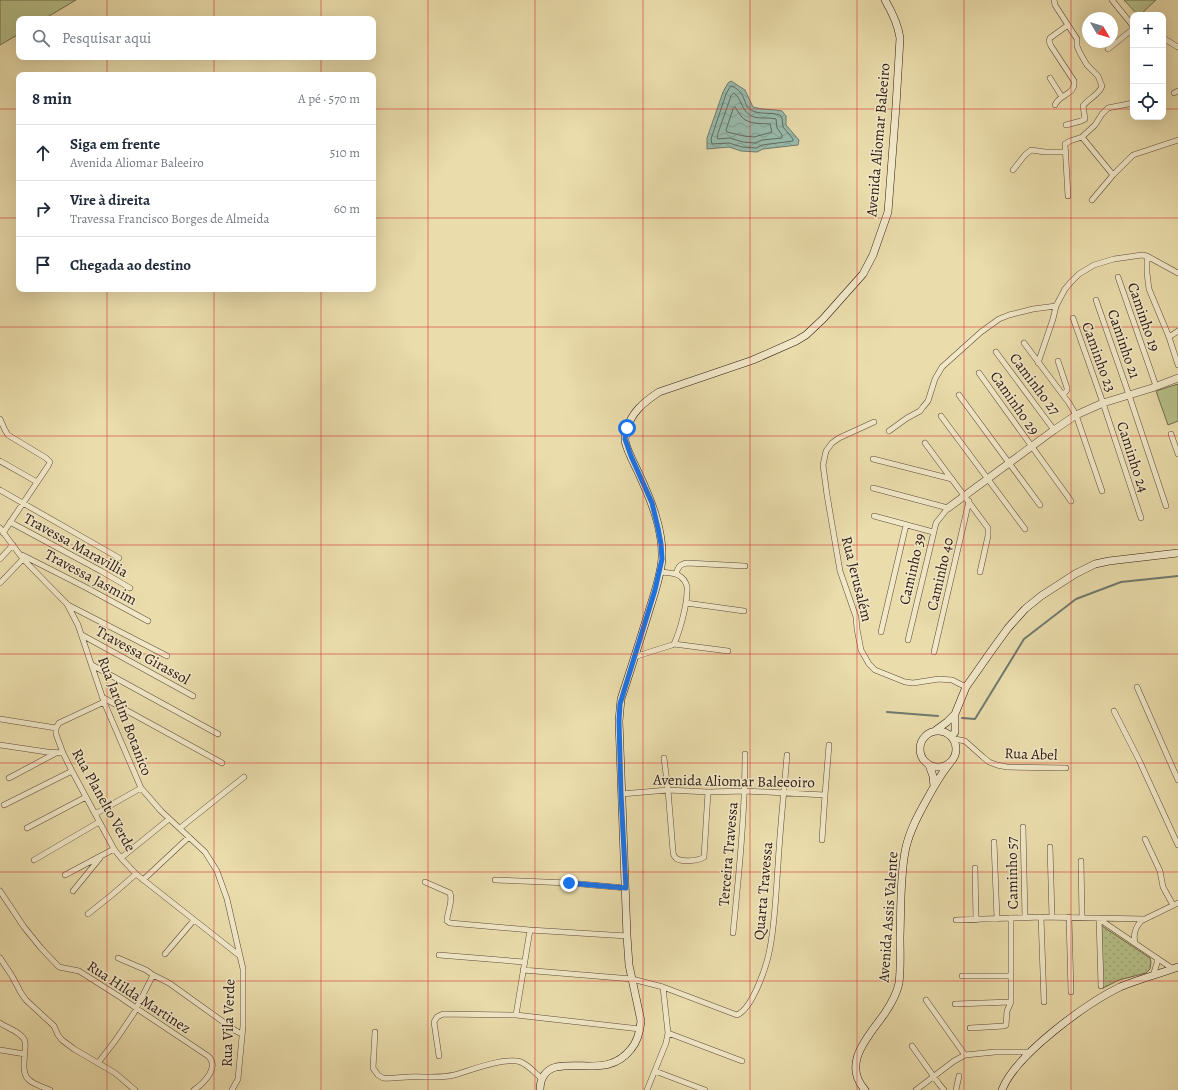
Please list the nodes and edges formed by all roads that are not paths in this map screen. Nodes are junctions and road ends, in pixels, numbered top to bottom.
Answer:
1 (885, 0) edge
2 (1054, 0) edge
3 (1112, 0) edge
4 (1130, 24) edge
5 (1068, 25) junction
6 (1130, 31) edge
7 (1166, 39) edge
8 (1178, 47) edge
9 (1108, 49) dead end
10 (1050, 78) dead end
11 (1062, 97) junction
12 (1130, 103) edge
13 (1055, 105) dead end
14 (1066, 125) dead end
15 (1082, 137) junction
16 (1178, 140) edge
17 (1066, 152) junction
18 (1013, 170) dead end
19 (1112, 175) junction
20 (1068, 196) dead end
21 (1092, 200) dead end
22 (1147, 256) junction
23 (1178, 273) edge
24 (1118, 278) dead end
25 (1096, 300) dead end
26 (1056, 306) junction
27 (1073, 318) dead end
28 (1178, 332) edge
29 (1169, 337) junction
30 (1024, 343) dead end
31 (996, 352) dead end
32 (1058, 361) dead end
33 (1038, 363) junction
34 (1178, 364) edge
35 (979, 373) dead end
36 (1178, 378) edge
37 (1156, 386) junction
38 (959, 394) dead end
39 (1063, 395) junction
40 (1129, 395) junction
41 (1103, 403) junction
42 (1076, 415) junction
43 (941, 416) dead end
44 (0, 419) edge
45 (874, 422) dead end
46 (1054, 430) junction
47 (889, 431) dead end
48 (1172, 434) dead end
49 (925, 443) dead end
50 (1031, 447) junction
51 (1178, 454) edge
52 (873, 459) dead end
53 (0, 461) edge
54 (1009, 463) junction
55 (952, 478) junction
56 (988, 479) junction
57 (37, 482) junction
58 (873, 488) dead end
59 (0, 490) edge
60 (1102, 491) dead end
61 (967, 499) junction
62 (1071, 501) dead end
63 (23, 503) junction
64 (1040, 505) dead end
65 (1166, 506) dead end
66 (948, 508) junction
67 (874, 516) dead end
68 (1141, 518) dead end
69 (10, 522) junction
70 (906, 525) junction
71 (1025, 529) dead end
72 (2, 531) edge
73 (933, 532) junction
74 (13, 545) junction
75 (1178, 553) edge
76 (22, 557) junction
77 (119, 558) dead end
78 (0, 560) edge
79 (745, 566) dead end
80 (660, 572) junction
81 (980, 572) dead end
82 (676, 574) junction
83 (0, 584) edge
84 (130, 588) dead end
85 (686, 603) junction
86 (67, 604) junction
87 (744, 611) dead end
88 (148, 621) dead end
89 (881, 632) dead end
90 (82, 635) junction
91 (908, 640) dead end
92 (674, 644) junction
93 (728, 651) dead end
94 (934, 652) dead end
95 (167, 656) dead end
96 (634, 657) junction
97 (92, 665) junction
98 (1138, 687) dead end
99 (966, 688) junction
100 (193, 696) dead end
101 (103, 700) junction
102 (1114, 711) dead end
103 (955, 714) junction
104 (0, 720) edge
105 (56, 728) junction
106 (936, 730) junction
107 (218, 734) dead end
108 (953, 738) junction
109 (0, 745) edge
110 (829, 745) dead end
111 (57, 753) junction
112 (63, 753) junction
113 (745, 754) dead end
114 (786, 756) dead end
115 (664, 758) dead end
116 (222, 763) dead end
117 (950, 763) junction
118 (929, 765) junction
119 (1066, 768) dead end
120 (72, 771) junction
121 (244, 777) dead end
122 (9, 778) dead end
123 (1178, 780) edge
124 (934, 786) junction
125 (141, 788) junction
126 (668, 790) junction
127 (745, 791) junction
128 (708, 792) junction
129 (784, 793) junction
130 (621, 794) junction
131 (825, 795) junction
132 (86, 797) junction
133 (4, 805) dead end
134 (95, 814) junction
135 (169, 819) junction
136 (100, 822) junction
137 (1022, 827) dead end
138 (27, 828) dead end
139 (180, 828) junction
140 (189, 837) junction
141 (1145, 839) dead end
142 (822, 840) dead end
143 (994, 842) dead end
144 (1178, 845) edge
145 (1050, 847) dead end
146 (114, 848) junction
147 (102, 856) junction
148 (121, 858) junction
149 (34, 860) dead end
150 (1082, 860) dead end
151 (975, 868) dead end
152 (136, 874) junction
153 (65, 875) dead end
154 (143, 880) junction
155 (495, 880) dead end
156 (425, 882) dead end
157 (626, 888) junction
158 (74, 891) dead end
159 (0, 892) edge
160 (1175, 904) edge
161 (88, 914) dead end
162 (1025, 917) junction
163 (1041, 917) junction
164 (1052, 917) junction
165 (1070, 917) junction
166 (1082, 917) junction
167 (1011, 918) junction
168 (1099, 918) junction
169 (1145, 918) junction
170 (997, 919) junction
171 (194, 920) junction
172 (956, 920) dead end
173 (976, 920) junction
174 (530, 930) junction
175 (733, 933) dead end
176 (627, 936) junction
177 (1136, 943) junction
178 (165, 954) dead end
179 (439, 955) dead end
180 (240, 956) junction
181 (0, 958) edge
182 (118, 958) dead end
183 (1157, 958) junction
184 (524, 962) junction
185 (1175, 968) edge
186 (523, 970) junction
187 (153, 975) junction
188 (962, 976) dead end
189 (1011, 976) junction
190 (1153, 976) junction
191 (632, 979) junction
192 (1101, 986) dead end
193 (663, 987) junction
194 (1071, 992) dead end
195 (926, 1000) dead end
196 (1011, 1002) junction
197 (1044, 1002) dead end
198 (955, 1004) dead end
199 (136, 1008) junction
200 (516, 1015) junction
201 (0, 1023) edge
202 (970, 1028) dead end
203 (640, 1029) junction
204 (375, 1032) dead end
205 (668, 1033) junction
206 (242, 1034) junction
207 (912, 1046) dead end
208 (0, 1050) edge
209 (1030, 1052) junction
210 (24, 1054) junction
211 (965, 1055) junction
212 (439, 1056) dead end
213 (742, 1061) dead end
214 (98, 1063) junction
215 (655, 1071) junction
216 (934, 1076) junction
217 (959, 1076) dead end
218 (542, 1079) junction
219 (50, 1090) edge
220 (135, 1090) edge
221 (194, 1090) edge
222 (232, 1090) edge
223 (540, 1090) edge
224 (647, 1090) edge
225 (705, 1090) edge
226 (865, 1090) edge
227 (916, 1090) edge
228 (944, 1090) edge
229 (956, 1090) edge
230 (1002, 1090) edge

1 - 80 main road, Avenida Aliomar Baleeiro
2 - 5 street
3 - 4 street
5 - 11 street
5 - 14 street
6 - 9 street
7 - 8 street
10 - 11 street
11 - 13 street
12 - 15 street
15 - 17 street
15 - 19 street
16 - 19 street
17 - 18 street
17 - 20 street
19 - 21 street
22 - 23 street
22 - 26 street
22 - 29 street
24 - 37 street, Caminho 19
25 - 40 street, Caminho 21
26 - 33 street
26 - 47 street
27 - 41 street, Caminho 23
28 - 29 street
29 - 34 street
30 - 33 street
31 - 46 street, Caminho 27
32 - 39 street
33 - 39 street
35 - 50 street, Caminho 29
36 - 37 main road
37 - 40 main road
38 - 54 street
39 - 42 street
40 - 41 main road
40 - 65 street, Caminho 21
41 - 42 main road
41 - 68 street, Caminho 24
42 - 46 main road
42 - 60 street
43 - 56 street
44 - 57 street
45 - 99 street, Rua Jerusalém
46 - 50 main road
48 - 51 street
49 - 55 street
50 - 54 main road
50 - 62 street, Caminho 29
52 - 55 street
53 - 57 street
54 - 56 main road
54 - 64 street
55 - 61 street
56 - 61 main road
56 - 71 street
57 - 63 street
58 - 66 street
59 - 63 street
61 - 66 main road
61 - 81 street
61 - 94 street, Caminho 40
63 - 69 street
63 - 77 street
66 - 73 street, Caminho 39
67 - 70 street
69 - 72 street
69 - 84 street, Travessa Maravillia
70 - 73 street
70 - 89 street
72 - 74 street, Rua Jardim Botanico
73 - 91 street, Caminho 39
74 - 76 street, Rua Jardim Botanico
74 - 78 street
75 - 99 main road
76 - 83 street
76 - 86 street, Rua Jardim Botanico
76 - 88 street, Travessa Jasmim
79 - 82 street
80 - 82 street
80 - 96 main road, Avenida Aliomar Baleeiro
82 - 85 street
85 - 87 street
85 - 92 street
86 - 90 street, Rua Jardim Botanico
86 - 95 street
90 - 97 street, Rua Jardim Botanico
90 - 100 street, Travessa Girassol
92 - 93 street
92 - 96 street
96 - 130 main road, Avenida Aliomar Baleeiro
97 - 101 street, Rua Jardim Botanico
97 - 107 street
98 - 123 street
99 - 103 main road
101 - 105 street
101 - 116 street
101 - 125 street, Rua Jardim Botanico
102 - 144 street
103 - 106 main road
103 - 108 main road
104 - 105 street
105 - 112 street, Rua Planelto Verde
106 - 108 main road
106 - 118 main road
108 - 117 main road
108 - 119 street, Rua Abel
109 - 111 street
110 - 131 street
111 - 112 street
111 - 122 street
112 - 120 street, Rua Planelto Verde
113 - 127 street, Terceira Travessa
114 - 129 street, Quarta Travessa
115 - 126 street
117 - 118 main road
117 - 124 main road, Avenida Assis Valente
118 - 124 main road
120 - 132 street, Rua Planelto Verde
120 - 133 street
121 - 139 street
124 - 226 main road, Avenida Assis Valente
125 - 134 street
125 - 135 street, Rua Jardim Botanico
126 - 128 street, Avenida Aliomar Baleeoiro
126 - 128 street
126 - 130 street, Avenida Aliomar Baleeoiro
127 - 128 street, Avenida Aliomar Baleeoiro
127 - 129 street, Avenida Aliomar Baleeoiro
127 - 175 street, Terceira Travessa
129 - 131 street, Avenida Aliomar Baleeoiro
129 - 193 street, Quarta Travessa
130 - 157 main road, Avenida Aliomar Baleeiro
131 - 142 street, Avenida Aliomar Baleeoiro
132 - 134 street, Rua Planelto Verde
132 - 138 street
134 - 136 street, Rua Planelto Verde
135 - 139 street, Rua Jardim Botanico
135 - 148 street
136 - 146 street, Rua Planelto Verde
136 - 149 street
137 - 162 street, Caminho 57
139 - 140 street, Rua Jardim Botanico
140 - 154 street
140 - 180 street, Rua Jardim Botanico
141 - 160 street
143 - 170 street
145 - 164 street
146 - 147 street
146 - 148 street, Rua Planelto Verde
147 - 153 street
147 - 158 street
148 - 152 street, Rua Planelto Verde
150 - 166 street
151 - 173 street
152 - 154 street, Rua Planelto Verde
152 - 161 street
154 - 171 street, Rua Planelto Verde
155 - 157 street
156 - 174 street
157 - 176 main road, Avenida Aliomar Baleeiro
159 - 199 street, Rua Hilda Martinez
160 - 169 street
162 - 163 street
162 - 167 street
163 - 164 street
163 - 197 street
164 - 165 street
165 - 166 street
165 - 194 street
166 - 168 street
167 - 170 street
167 - 189 street
168 - 169 street
168 - 177 street
168 - 192 street
169 - 177 street
170 - 173 street
171 - 178 street
171 - 180 street, Rua Planelto Verde
172 - 173 street
174 - 176 street
174 - 184 street
176 - 191 main road, Avenida Aliomar Baleeiro
177 - 183 street
179 - 184 street
180 - 206 street, Rua Vila Verde
181 - 214 street
182 - 187 street
183 - 185 street
183 - 190 street
184 - 186 street
185 - 190 main road
186 - 191 street
186 - 200 street
187 - 199 street
187 - 206 street
188 - 189 street
189 - 196 street
190 - 209 main road
191 - 193 street
191 - 203 main road, Avenida Aliomar Baleeiro
193 - 205 street
195 - 211 street
196 - 198 street
196 - 202 street
199 - 214 street
199 - 221 street, Rua Hilda Martinez
200 - 203 street
200 - 212 street
201 - 210 street
203 - 218 main road, Avenida Aliomar Baleeiro
204 - 218 street
205 - 213 street
205 - 215 street
206 - 222 street, Rua Vila Verde
207 - 216 street
208 - 210 street
209 - 211 street
209 - 230 main road
210 - 219 street
211 - 216 street
214 - 220 street
215 - 224 street
215 - 225 street
216 - 227 street
216 - 228 street
217 - 229 street
218 - 223 main road

